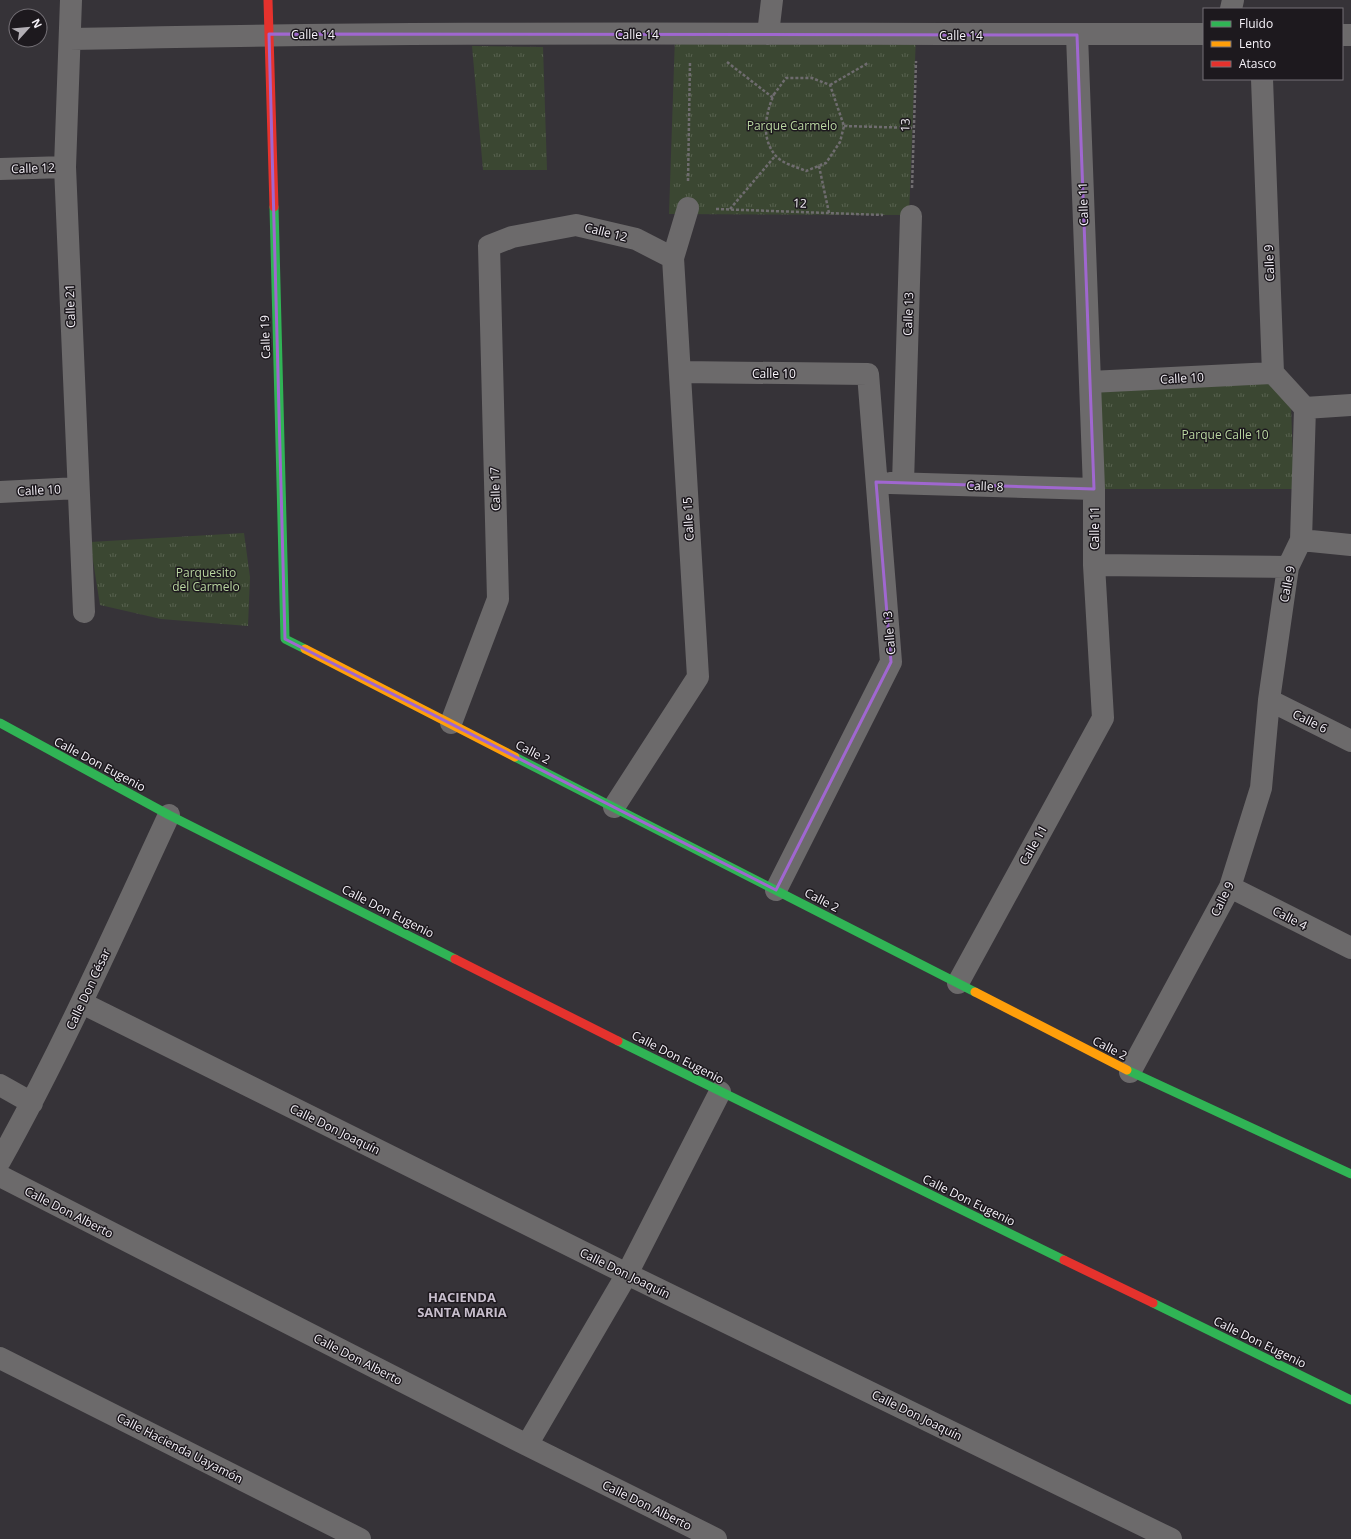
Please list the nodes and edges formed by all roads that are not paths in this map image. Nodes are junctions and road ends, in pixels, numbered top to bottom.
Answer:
1 (71, 0) edge
2 (268, 0) edge
3 (772, 0) edge
4 (269, 34) junction
5 (768, 34) junction
6 (1203, 34) edge
7 (1077, 35) junction
8 (70, 38) junction
9 (1262, 80) edge
10 (65, 167) junction
11 (0, 169) edge
12 (688, 208) road end
13 (911, 216) road end
14 (489, 246) joint
15 (673, 258) junction
16 (680, 372) junction
17 (1273, 373) junction
18 (868, 374) joint
19 (1090, 382) junction
20 (1351, 404) edge
21 (1305, 408) junction
22 (876, 482) junction
23 (903, 483) junction
24 (78, 488) junction
25 (1094, 489) junction
26 (0, 492) edge
27 (1301, 540) junction
28 (1351, 545) edge
29 (1094, 565) junction
30 (1288, 567) junction
31 (84, 612) dead end
32 (286, 639) joint
33 (1269, 700) junction
34 (0, 723) edge
35 (451, 723) junction
36 (1351, 741) edge
37 (614, 807) junction
38 (169, 815) junction
39 (1230, 887) junction
40 (776, 890) junction
41 (1351, 948) edge
42 (958, 983) junction
43 (82, 1003) junction
44 (1130, 1072) junction
45 (0, 1086) edge
46 (720, 1092) junction
47 (32, 1103) junction
48 (0, 1161) edge
49 (1351, 1174) edge
50 (0, 1176) edge
51 (627, 1274) junction
52 (0, 1358) edge
53 (1351, 1400) edge
54 (527, 1446) junction
55 (360, 1539) edge
56 (716, 1539) edge
57 (1171, 1539) edge

1 - 8 street, Calle 21
2 - 4 street, Calle 19
3 - 5 street
4 - 5 street, Calle 14
4 - 8 street, Calle 14
4 - 32 street, Calle 19
5 - 7 street, Calle 14
6 - 7 street, Calle 14
7 - 19 street, Calle 11
8 - 10 street, Calle 21
9 - 17 street, Calle 9
10 - 11 street, Calle 12
10 - 24 street, Calle 21
12 - 15 street, Calle 15
13 - 23 street, Calle 13
14 - 15 street, Calle 12
14 - 35 street, Calle 17
15 - 16 street, Calle 15
16 - 18 street, Calle 10
16 - 37 street, Calle 15
17 - 19 street, Calle 10
17 - 21 street
18 - 22 street, Calle 13
19 - 25 street, Calle 11
20 - 21 street
21 - 27 street, Calle 9
22 - 23 street, Calle 8
22 - 40 street, Calle 13
23 - 25 street, Calle 8
24 - 26 street, Calle 10
24 - 31 street, Calle 21
25 - 29 street, Calle 11
27 - 28 street
27 - 30 street, Calle 9
29 - 30 street
29 - 42 street, Calle 11
30 - 33 street, Calle 9
32 - 35 street, Calle 2
33 - 36 street, Calle 6
33 - 39 street, Calle 9
34 - 38 street, Calle Don Eugenio
35 - 37 street, Calle 2
37 - 40 street, Calle 2
38 - 43 street, Calle Don César
38 - 46 street, Calle Don Eugenio
39 - 41 street, Calle 4
39 - 44 street, Calle 9
40 - 42 street, Calle 2
42 - 44 street, Calle 2
43 - 47 street, Calle Don César
43 - 51 street, Calle Don Joaquín
44 - 49 street, Calle 2
45 - 47 street
46 - 51 street
46 - 53 street, Calle Don Eugenio
47 - 48 street, Calle Don César
50 - 54 street, Calle Don Alberto
51 - 54 street
51 - 57 street, Calle Don Joaquín
52 - 55 street, Calle Hacienda Uayamón
54 - 56 street, Calle Don Alberto

